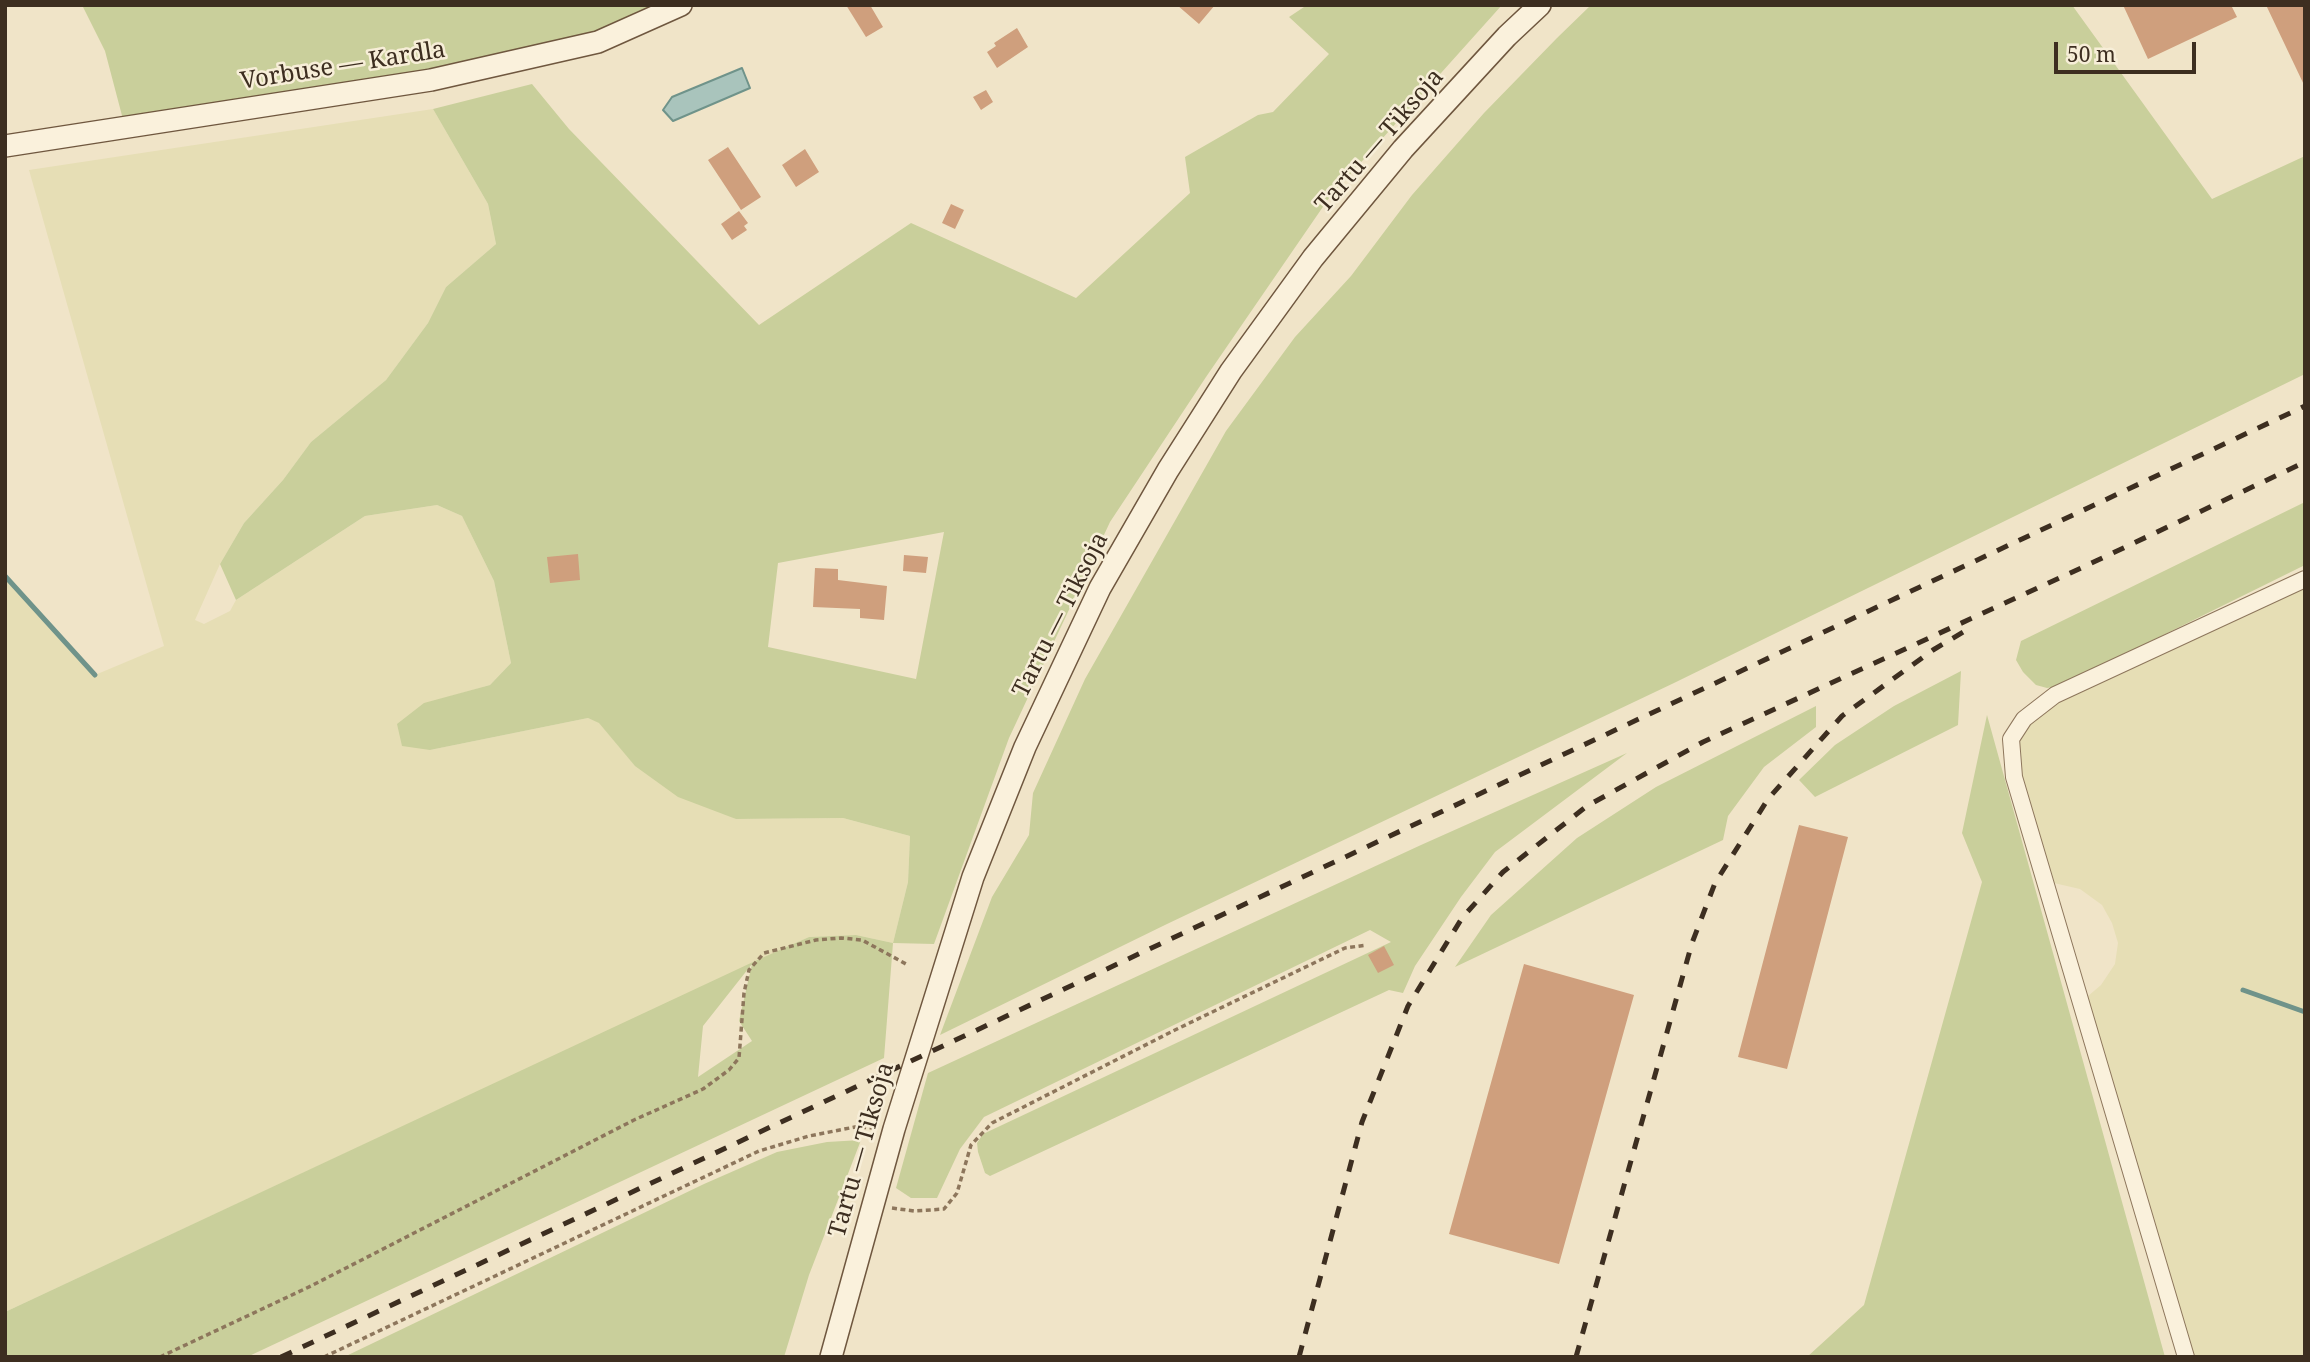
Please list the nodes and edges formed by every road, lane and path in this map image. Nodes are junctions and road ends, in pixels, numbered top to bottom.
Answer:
1 (681, 5) edge
2 (1540, 5) edge
3 (5, 146) edge
4 (2305, 579) edge
5 (1367, 945) dead end
6 (906, 964) dead end
7 (894, 1129) junction
8 (872, 1205) junction
9 (160, 1357) edge
10 (324, 1357) edge
11 (831, 1357) edge
12 (2186, 1357) edge

1 - 3 main road, Vorbuse — Kardla
2 - 7 main road, Tartu — Tiksoja
4 - 12 street
5 - 8 path
6 - 9 path
7 - 8 main road, Tartu — Tiksoja
7 - 10 path
8 - 11 main road, Tartu — Tiksoja

